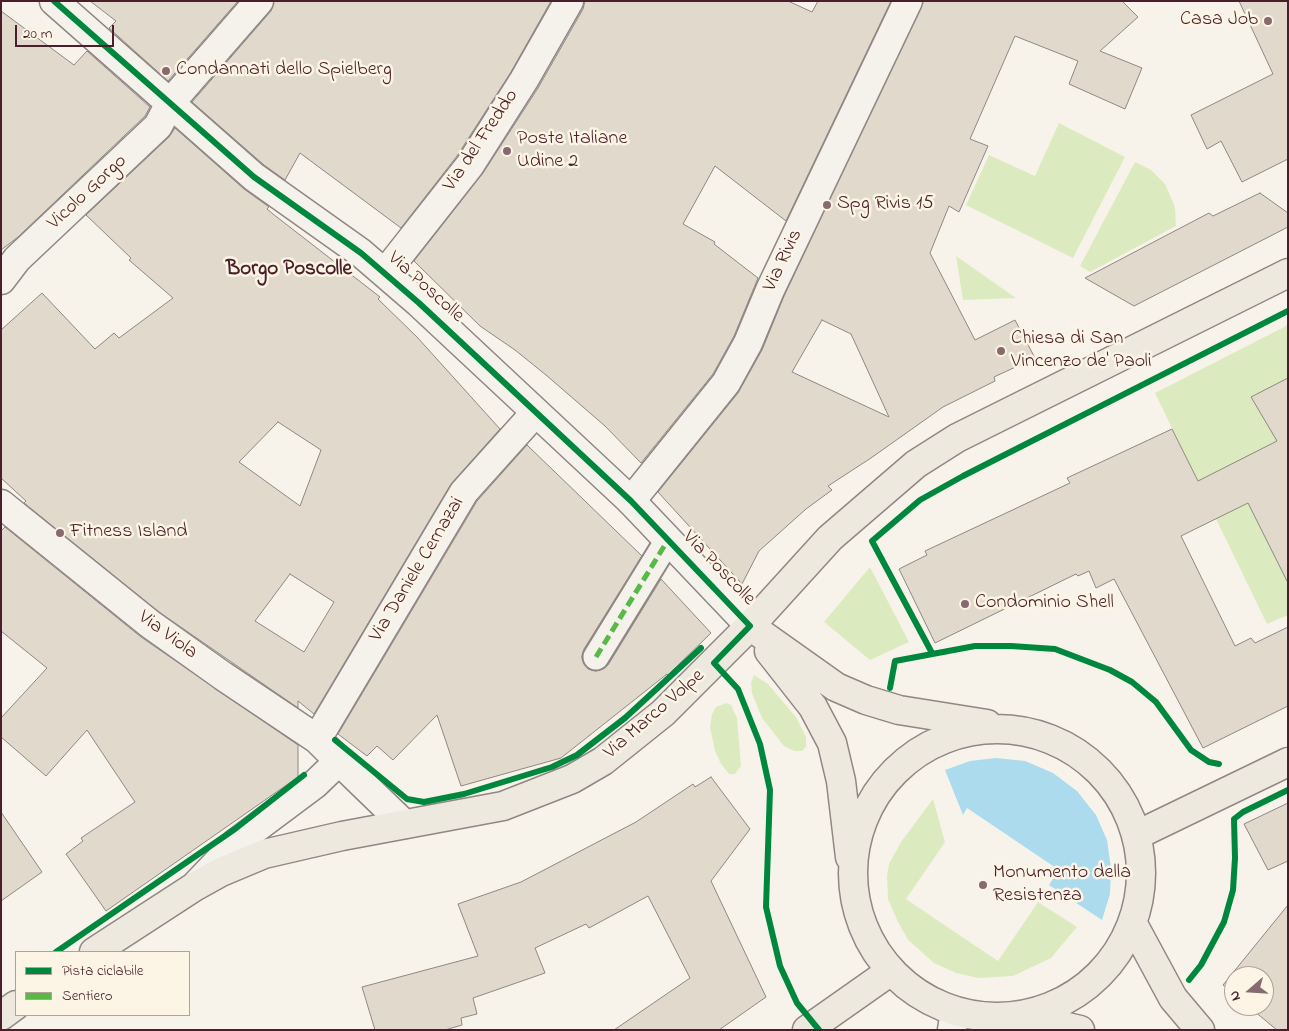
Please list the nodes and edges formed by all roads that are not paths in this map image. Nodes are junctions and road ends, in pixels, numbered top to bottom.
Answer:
1 (54, 1) edge
2 (259, 1) edge
3 (569, 1) edge
4 (908, 1) edge
5 (170, 103) junction
6 (384, 273) junction
7 (1288, 273) edge
8 (1, 280) edge
9 (535, 413) junction
10 (631, 501) junction
11 (1, 504) edge
12 (668, 540) junction
13 (750, 626) junction
14 (596, 657) dead end
15 (1026, 732) junction
16 (317, 739) junction
17 (339, 761) junction
18 (1288, 762) edge
19 (404, 824) junction
20 (1137, 835) junction
21 (194, 887) junction
22 (855, 887) junction
23 (1133, 924) junction
24 (96, 951) edge
25 (888, 973) junction
26 (15, 1006) edge
27 (1, 1016) edge
28 (992, 1017) junction
29 (954, 1020) edge
30 (807, 1030) edge
31 (1080, 1030) edge
32 (1200, 1030) edge

1 - 5 street, Via Poscolle
2 - 5 street, Vicolo Gorgo
3 - 6 street, Via del Freddo
4 - 10 street, Via Rivis
5 - 6 street, Via Poscolle
5 - 8 street, Vicolo Gorgo
6 - 9 street, Via Poscolle
7 - 13 main road, Via Marco Volpe
9 - 10 street, Via Poscolle
9 - 16 street, Via Daniele Cernazai
10 - 12 street, Via Poscolle
11 - 16 street, Via Viola
12 - 13 street, Via Poscolle
12 - 14 street, Via Poscolle
13 - 15 main road
13 - 19 main road, Via Marco Volpe
13 - 22 main road
15 - 20 main road
15 - 22 main road
16 - 17 street, Via Viola
17 - 19 street
17 - 21 street, Via Marco Volpe
18 - 20 main road
19 - 21 main road, Via Marco Volpe
20 - 23 main road
21 - 24 main road, Via Marco Volpe
22 - 25 main road
23 - 28 main road
23 - 32 main road
25 - 29 main road
25 - 30 main road
26 - 27 main road
28 - 29 main road
28 - 31 main road

